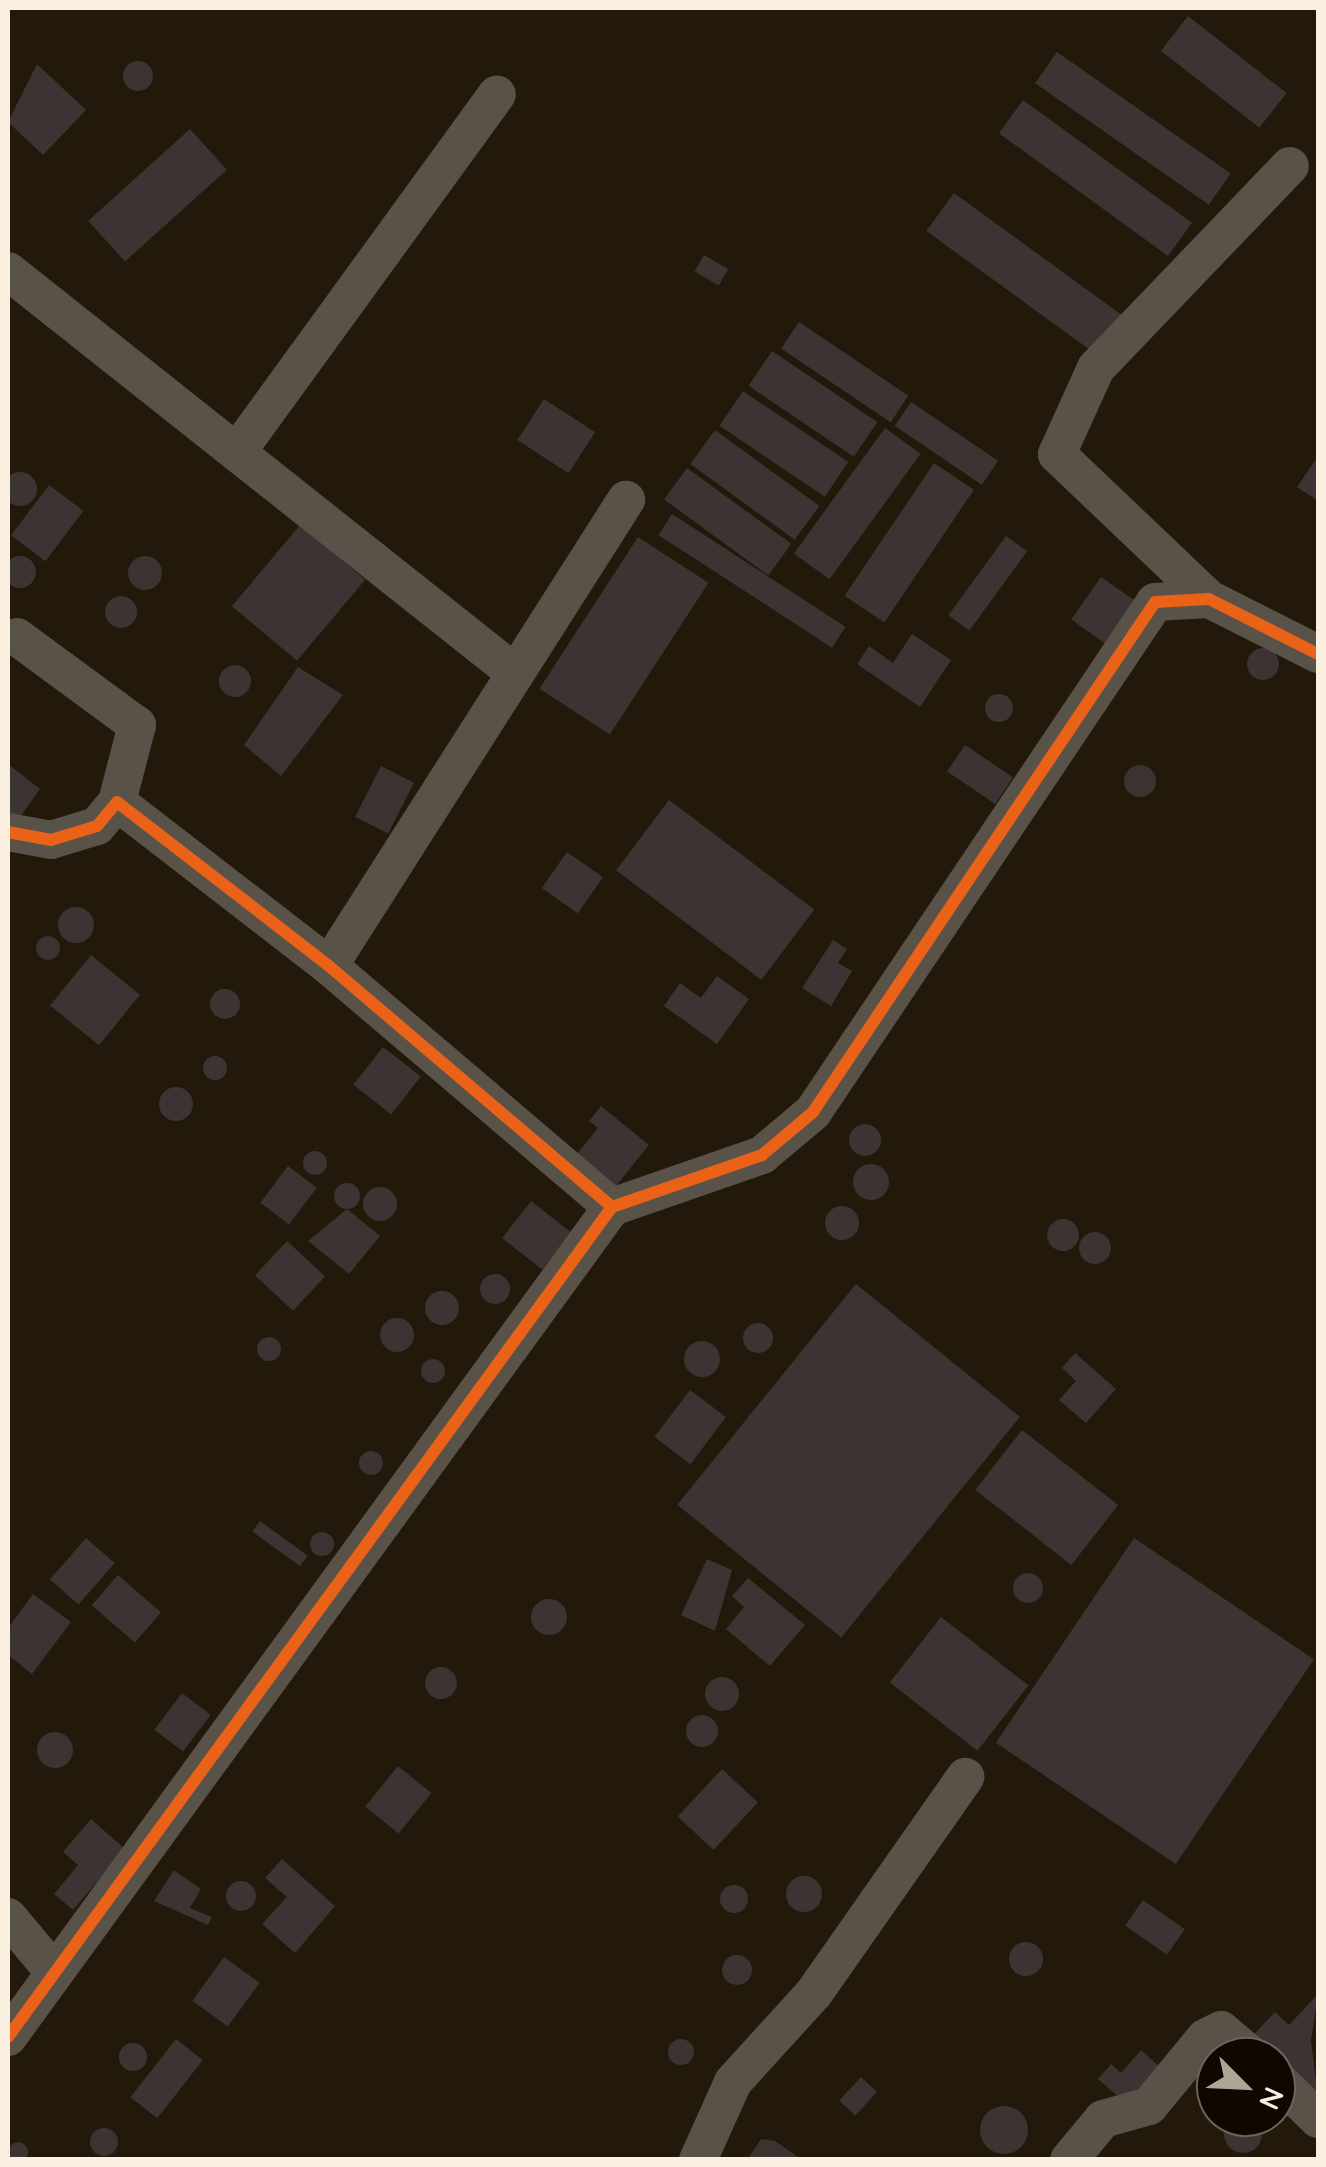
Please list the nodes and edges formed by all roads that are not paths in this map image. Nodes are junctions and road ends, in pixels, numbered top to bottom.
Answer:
1 (497, 94) dead end
2 (1290, 166) dead end
3 (8, 271) edge
4 (237, 452) junction
5 (626, 500) dead end
6 (1209, 599) junction
7 (17, 638) dead end
8 (1318, 654) edge
9 (515, 673) junction
10 (116, 802) junction
11 (8, 832) edge
12 (328, 966) junction
13 (612, 1208) junction
14 (965, 1777) dead end
15 (8, 1917) edge
16 (54, 1972) junction
17 (8, 2037) edge
18 (1207, 2037) edge
19 (1229, 2037) edge
20 (1196, 2049) edge
21 (1296, 2098) edge
22 (1318, 2119) edge
23 (698, 2160) edge
24 (1069, 2160) edge

1 - 4 street
2 - 6 street
3 - 4 street
4 - 9 street
5 - 9 street
6 - 8 street
6 - 13 street
7 - 10 street
9 - 12 street
10 - 11 street
10 - 12 street
12 - 13 street
13 - 16 street
14 - 23 street
15 - 16 street
16 - 17 street
18 - 19 street
20 - 24 street
21 - 22 street

